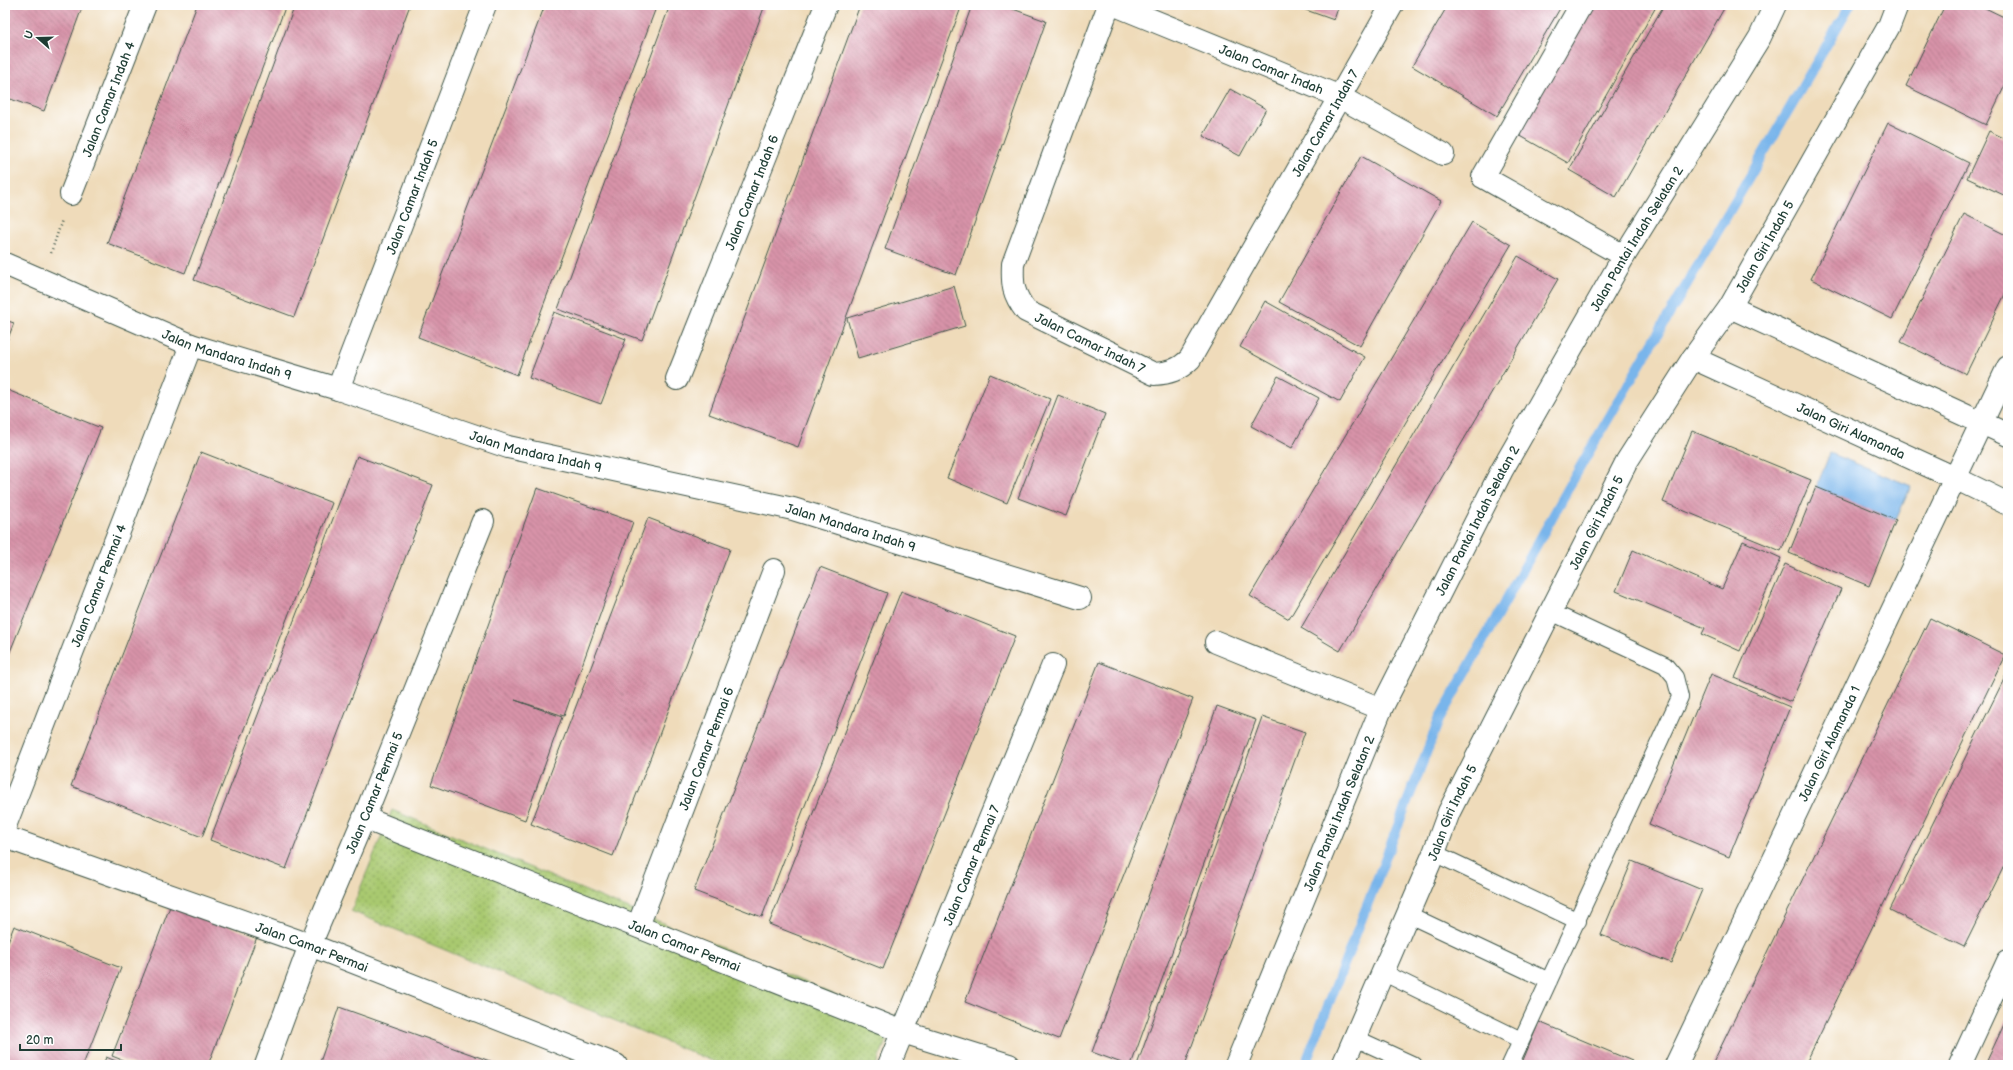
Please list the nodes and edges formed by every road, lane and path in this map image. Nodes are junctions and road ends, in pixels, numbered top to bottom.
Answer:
1 (145, 5) edge
2 (485, 5) edge
3 (826, 5) edge
4 (1109, 5) edge
5 (1116, 5) edge
6 (1392, 5) edge
7 (1581, 5) edge
8 (1775, 5) edge
9 (1897, 5) edge
10 (1338, 96) junction
11 (1443, 154) dead end
12 (71, 194) joint
13 (1624, 256) junction
14 (5, 264) edge
15 (42, 280) junction
16 (1730, 306) junction
17 (191, 345) junction
18 (1693, 358) junction
19 (2008, 367) edge
20 (677, 379) dead end
21 (338, 388) junction
22 (1981, 422) junction
23 (2008, 435) edge
24 (1955, 478) junction
25 (2008, 504) edge
26 (483, 521) dead end
27 (774, 570) dead end
28 (1080, 598) dead end
29 (1551, 612) junction
30 (1216, 642) dead end
31 (1053, 665) dead end
32 (1381, 709) junction
33 (364, 818) junction
34 (5, 826) edge
35 (5, 837) edge
36 (1434, 853) junction
37 (1407, 914) junction
38 (1578, 921) junction
39 (638, 926) junction
40 (310, 945) junction
41 (2008, 961) edge
42 (1382, 972) junction
43 (1549, 981) junction
44 (903, 1032) junction
45 (1355, 1038) junction
46 (1521, 1040) junction
47 (266, 1065) edge
48 (616, 1065) edge
49 (889, 1065) edge
50 (1009, 1065) edge
51 (1236, 1065) edge
52 (1343, 1065) edge
53 (1414, 1065) edge
54 (1510, 1065) edge
55 (1676, 1065) edge
56 (1960, 1065) edge

1 - 12 street, Jalan Camar Indah 4
2 - 21 street, Jalan Camar Indah 5
3 - 20 street, Jalan Camar Indah 6
4 - 10 street, Jalan Camar Indah 7
5 - 10 street, Jalan Camar Indah
6 - 10 street, Jalan Camar Indah 7
7 - 13 street
8 - 13 street, Jalan Pantai Indah Selatan 2
9 - 16 street, Jalan Giri Indah 5
10 - 11 street, Jalan Camar Indah
12 - 15 path
13 - 32 street, Jalan Pantai Indah Selatan 2
14 - 15 street, Jalan Mandara Indah 9
15 - 17 street, Jalan Mandara Indah 9
16 - 18 street, Jalan Giri Indah 5
16 - 22 street
17 - 21 street, Jalan Mandara Indah 9
17 - 34 street, Jalan Camar Permai 4
18 - 24 street, Jalan Giri Alamanda
18 - 29 street, Jalan Giri Indah 5
19 - 22 street, Jalan Giri Alamanda 1
21 - 28 street, Jalan Mandara Indah 9
22 - 23 street
22 - 24 street, Jalan Giri Alamanda 1
24 - 25 street, Jalan Giri Alamanda
24 - 55 street, Jalan Giri Alamanda 1
26 - 33 street, Jalan Camar Permai 5
27 - 39 street, Jalan Camar Permai 6
29 - 36 street, Jalan Giri Indah 5
29 - 38 lane
30 - 32 street
31 - 44 street, Jalan Camar Permai 7
32 - 51 street, Jalan Pantai Indah Selatan 2
33 - 39 street, Jalan Camar Permai
33 - 40 street, Jalan Camar Permai 5
35 - 40 street, Jalan Camar Permai
36 - 37 street, Jalan Giri Indah 5
36 - 38 lane
37 - 42 street, Jalan Giri Indah 5
37 - 43 lane
38 - 43 lane
39 - 44 street, Jalan Camar Permai
40 - 47 street, Jalan Camar Permai 5
40 - 48 street, Jalan Camar Permai
41 - 56 street
42 - 45 street, Jalan Giri Indah 5
42 - 46 lane
43 - 46 lane
44 - 49 street, Jalan Camar Permai 7
44 - 50 street, Jalan Camar Permai
45 - 52 street, Jalan Giri Indah 5
45 - 53 lane
46 - 54 lane

